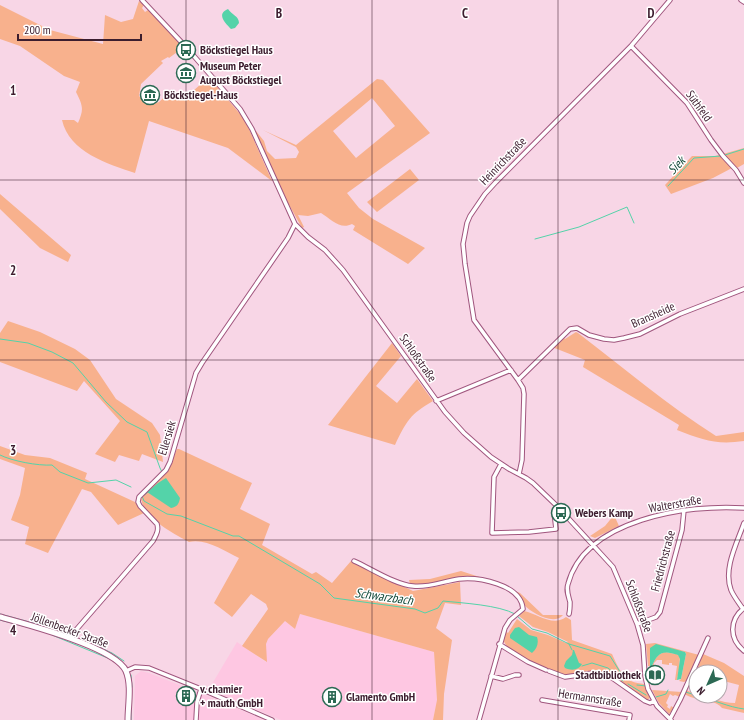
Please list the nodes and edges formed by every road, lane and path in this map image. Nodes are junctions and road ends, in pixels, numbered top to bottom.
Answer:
1 (142, 0) edge
2 (670, 0) edge
3 (742, 0) edge
4 (744, 2) edge
5 (631, 46) junction
6 (744, 183) edge
7 (295, 224) junction
8 (744, 289) edge
9 (511, 370) junction
10 (518, 380) junction
11 (436, 401) junction
12 (501, 464) junction
13 (518, 474) junction
14 (558, 507) junction
15 (744, 508) edge
16 (684, 510) junction
17 (744, 523) edge
18 (592, 545) junction
19 (354, 560) dead end
20 (744, 608) edge
21 (569, 614) dead end
22 (0, 617) edge
23 (636, 624) junction
24 (69, 638) junction
25 (708, 638) dead end
26 (499, 644) junction
27 (744, 651) edge
28 (126, 671) junction
29 (519, 675) dead end
30 (491, 676) junction
31 (201, 689) junction
32 (542, 700) dead end
33 (654, 701) junction
34 (670, 719) edge
35 (128, 720) edge
36 (196, 720) edge
37 (272, 720) edge
38 (479, 720) edge
39 (629, 720) edge

1 - 7 street, Schloßstraße
2 - 5 street, Heinrichstraße
3 - 4 street
5 - 6 street, Süthfeld
5 - 9 street, Heinrichstraße
7 - 11 street, Schloßstraße
7 - 24 street, Ellersiek
8 - 10 street, Bransheide
9 - 10 street, Heinrichstraße
9 - 11 street
10 - 13 street, Heinrichstraße
11 - 12 street, Schloßstraße
12 - 13 street, Schloßstraße
12 - 14 street
13 - 14 street, Schloßstraße
14 - 18 street, Schloßstraße
15 - 16 street, Walterstraße
16 - 18 street, Walterstraße
16 - 23 street, Friedrichstraße
17 - 20 street
18 - 21 street, Walterstraße
18 - 23 street, Schloßstraße
19 - 26 street
20 - 27 street
22 - 24 street, Jöllenbecker Straße
23 - 33 street, Schloßstraße
24 - 28 street, Jöllenbecker Straße
25 - 34 street, Schloßstraße
26 - 30 street
26 - 33 street
28 - 31 street
28 - 35 street
29 - 30 street
30 - 38 street
31 - 36 street
31 - 37 street
32 - 39 street, Hermannstraße
33 - 34 street, Schloßstraße

